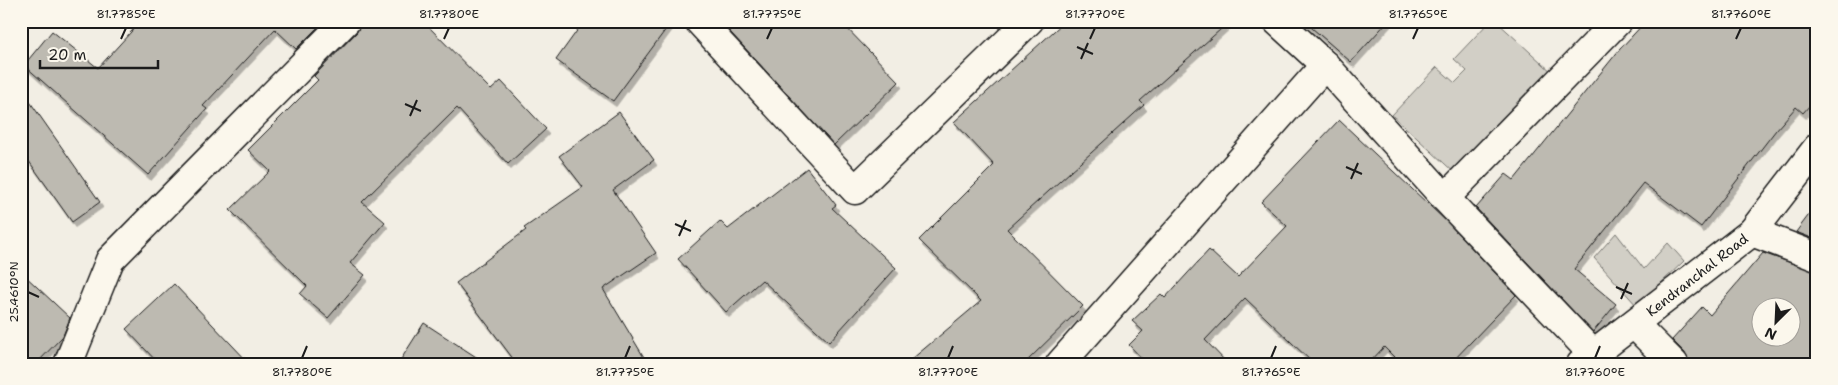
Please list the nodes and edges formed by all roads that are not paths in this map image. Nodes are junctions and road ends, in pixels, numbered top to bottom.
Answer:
1 (346, 21) edge
2 (699, 21) edge
3 (1030, 21) edge
4 (1277, 21) edge
5 (1618, 21) edge
6 (1326, 65) junction
7 (1817, 148) edge
8 (1445, 198) junction
9 (1752, 232) junction
10 (1817, 257) edge
11 (1634, 324) junction
12 (1587, 359) edge
13 (68, 364) edge
14 (1060, 364) edge
15 (1674, 364) edge

1 - 13 street
2 - 3 street
4 - 6 street
5 - 8 street
6 - 8 street
6 - 14 street
7 - 9 street, Kendranchal Road
8 - 12 street
9 - 10 street
9 - 11 street, Kendranchal Road
11 - 12 street, Kendranchal Road
11 - 15 street

